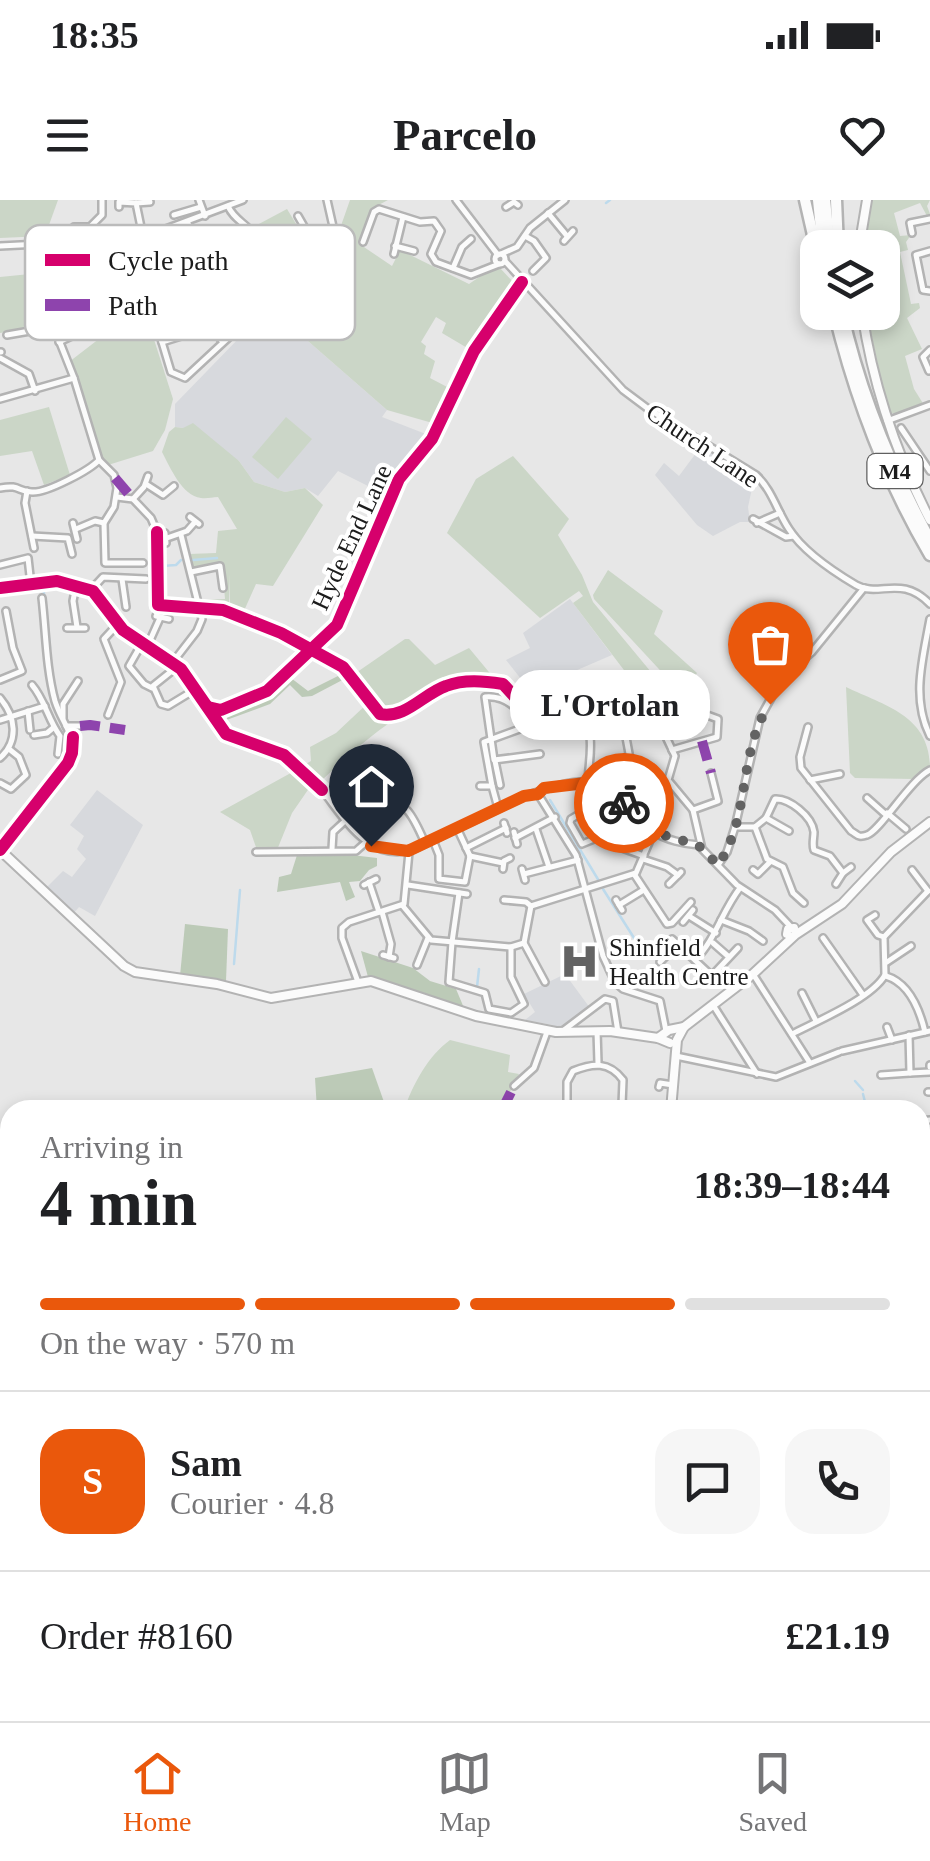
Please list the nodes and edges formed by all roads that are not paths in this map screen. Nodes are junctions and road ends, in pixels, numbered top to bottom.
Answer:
1 (102, 200) edge
2 (242, 200) edge
3 (327, 200) edge
4 (456, 200) edge
5 (566, 200) edge
6 (805, 200) edge
7 (821, 200) edge
8 (836, 200) edge
9 (867, 200) edge
10 (136, 202) junction
11 (150, 202) edge
12 (515, 202) edge
13 (119, 203) edge
14 (200, 203) edge
15 (228, 206) junction
16 (506, 208) dead end
17 (548, 213) junction
18 (174, 215) dead end
19 (204, 216) junction
20 (298, 216) dead end
21 (403, 217) junction
22 (930, 219) edge
23 (188, 223) joint
24 (92, 225) edge
25 (140, 225) edge
26 (182, 225) edge
27 (244, 225) edge
28 (303, 225) edge
29 (333, 225) edge
30 (573, 230) dead end
31 (812, 230) edge
32 (825, 230) edge
33 (837, 230) edge
34 (862, 230) edge
35 (912, 233) dead end
36 (525, 236) junction
37 (362, 239) dead end
38 (471, 239) dead end
39 (25, 244) edge
40 (0, 246) edge
41 (414, 250) dead end
42 (930, 252) edge
43 (500, 260) junction
44 (535, 267) dead end
45 (452, 268) junction
46 (522, 282) junction
47 (930, 290) edge
48 (839, 330) edge
49 (850, 330) edge
50 (866, 330) edge
51 (25, 331) edge
52 (6, 334) dead end
53 (64, 340) edge
54 (168, 340) edge
55 (222, 341) edge
56 (59, 342) joint
57 (162, 342) joint
58 (930, 350) edge
59 (0, 354) edge
60 (929, 370) edge
61 (74, 378) junction
62 (35, 391) junction
63 (0, 399) edge
64 (930, 405) edge
65 (887, 421) junction
66 (901, 428) dead end
67 (99, 460) junction
68 (930, 471) edge
69 (148, 476) dead end
70 (146, 484) junction
71 (0, 488) edge
72 (172, 491) dead end
73 (27, 492) junction
74 (116, 497) junction
75 (133, 498) junction
76 (780, 513) junction
77 (930, 520) edge
78 (195, 521) dead end
79 (104, 523) junction
80 (156, 532) dead end
81 (180, 534) junction
82 (32, 536) junction
83 (794, 536) junction
84 (166, 538) dead end
85 (78, 539) dead end
86 (930, 540) edge
87 (34, 548) dead end
88 (72, 554) dead end
89 (930, 556) edge
90 (143, 562) dead end
91 (0, 565) edge
92 (189, 571) junction
93 (122, 579) junction
94 (146, 580) dead end
95 (31, 585) junction
96 (76, 585) junction
97 (0, 588) edge
98 (223, 588) dead end
99 (864, 588) junction
100 (92, 590) junction
101 (42, 598) dead end
102 (930, 604) edge
103 (126, 607) dead end
104 (200, 608) junction
105 (6, 611) dead end
106 (930, 618) edge
107 (169, 619) dead end
108 (5, 622) edge
109 (117, 624) junction
110 (67, 628) dead end
111 (144, 645) junction
112 (312, 652) junction
113 (176, 664) junction
114 (0, 680) edge
115 (78, 681) dead end
116 (32, 684) dead end
117 (194, 684) junction
118 (152, 688) junction
119 (689, 691) dead end
120 (0, 698) edge
121 (650, 704) dead end
122 (45, 706) junction
123 (572, 710) junction
124 (28, 711) junction
125 (113, 712) dead end
126 (11, 716) junction
127 (539, 719) dead end
128 (0, 720) edge
129 (64, 722) junction
130 (53, 728) junction
131 (808, 728) dead end
132 (930, 736) edge
133 (73, 737) junction
134 (489, 739) junction
135 (9, 749) junction
136 (672, 750) junction
137 (58, 754) dead end
138 (540, 754) dead end
139 (0, 758) edge
140 (495, 760) junction
141 (930, 770) edge
142 (840, 774) dead end
143 (26, 775) junction
144 (714, 775) dead end
145 (350, 777) dead end
146 (810, 780) junction
147 (32, 782) dead end
148 (588, 782) junction
149 (0, 783) edge
150 (580, 783) junction
151 (480, 786) dead end
152 (496, 786) junction
153 (671, 786) junction
154 (604, 787) junction
155 (322, 790) dead end
156 (538, 794) junction
157 (370, 797) junction
158 (650, 798) dead end
159 (867, 798) dead end
160 (622, 802) junction
161 (498, 808) junction
162 (692, 810) junction
163 (886, 813) junction
164 (555, 817) junction
165 (766, 818) junction
166 (930, 819) edge
167 (345, 820) junction
168 (736, 827) junction
169 (755, 827) junction
170 (457, 828) junction
171 (536, 829) junction
172 (789, 831) dead end
173 (654, 832) junction
174 (906, 832) junction
175 (599, 837) junction
176 (432, 840) junction
177 (365, 843) junction
178 (425, 844) junction
179 (698, 845) junction
180 (466, 848) junction
181 (0, 850) edge
182 (332, 850) junction
183 (408, 851) junction
184 (256, 852) dead end
185 (470, 856) junction
186 (644, 857) junction
187 (510, 858) dead end
188 (578, 860) junction
189 (770, 862) junction
190 (718, 865) junction
191 (851, 867) dead end
192 (550, 868) junction
193 (912, 870) dead end
194 (843, 873) junction
195 (523, 874) dead end
196 (634, 874) junction
197 (756, 874) dead end
198 (370, 882) dead end
199 (465, 882) junction
200 (474, 884) dead end
201 (669, 884) dead end
202 (836, 884) dead end
203 (408, 885) junction
204 (740, 888) junction
205 (586, 889) junction
206 (642, 890) junction
207 (929, 892) edge
208 (804, 902) dead end
209 (508, 904) dead end
210 (619, 905) dead end
211 (402, 906) junction
212 (531, 906) junction
213 (688, 908) junction
214 (381, 912) junction
215 (875, 915) dead end
216 (721, 920) junction
217 (866, 920) junction
218 (683, 922) dead end
219 (859, 925) dead end
220 (791, 932) junction
221 (716, 933) junction
222 (762, 936) dead end
223 (884, 937) junction
224 (428, 938) junction
225 (823, 938) dead end
226 (452, 942) junction
227 (712, 942) junction
228 (524, 943) junction
229 (911, 946) dead end
230 (512, 947) junction
231 (734, 953) junction
232 (389, 957) dead end
233 (740, 958) dead end
234 (695, 960) junction
235 (660, 962) dead end
236 (886, 962) junction
237 (416, 967) dead end
238 (753, 974) junction
239 (885, 976) junction
240 (358, 982) junction
241 (545, 982) dead end
242 (802, 993) dead end
243 (863, 996) junction
244 (712, 1005) junction
245 (816, 1021) junction
246 (887, 1027) dead end
247 (548, 1029) junction
248 (597, 1031) junction
249 (618, 1032) junction
250 (927, 1032) edge
251 (564, 1033) junction
252 (671, 1034) junction
253 (792, 1034) junction
254 (909, 1036) junction
255 (892, 1040) junction
256 (676, 1056) junction
257 (810, 1062) junction
258 (598, 1064) junction
259 (930, 1068) edge
260 (758, 1074) junction
261 (884, 1074) dead end
262 (910, 1074) junction
263 (660, 1082) dead end
264 (673, 1085) junction
265 (514, 1086) dead end
266 (567, 1100) edge
267 (622, 1100) edge
268 (672, 1100) edge

1 - 24 street
2 - 15 street
3 - 29 street
4 - 43 street, Church Lane
5 - 17 street
6 - 31 highway
7 - 32 highway
8 - 33 highway
9 - 34 main road
10 - 11 street
10 - 13 street
10 - 25 street
12 - 16 street
14 - 18 street
14 - 19 street
15 - 19 street
15 - 27 street
17 - 30 street
17 - 36 street
19 - 23 street
20 - 28 street
21 - 37 street
21 - 41 street
21 - 45 street
22 - 35 street
23 - 26 street
36 - 43 street
36 - 44 street
38 - 45 street
39 - 40 street
42 - 47 street
43 - 45 street
43 - 46 street, Church Lane
46 - 76 street, Church Lane
46 - 112 street, Hyde End Lane
48 - 89 highway, M4
49 - 86 highway, M4
50 - 65 main road
51 - 52 street
53 - 56 street
54 - 57 street
55 - 57 street
56 - 61 street
58 - 60 street
59 - 62 street
61 - 62 street
61 - 67 street
62 - 63 street
64 - 65 street
65 - 77 main road
66 - 68 street
67 - 73 street
67 - 74 street
69 - 70 street
70 - 72 street
70 - 75 street
71 - 73 street
73 - 82 street
74 - 75 street
74 - 79 street
75 - 80 street
76 - 83 street, Church Lane
76 - 83 street
78 - 81 street
79 - 85 street
79 - 90 street
81 - 84 street
81 - 92 street
82 - 87 street
82 - 88 street
83 - 99 street, Church Lane
91 - 95 street
92 - 98 street
92 - 104 street
93 - 94 street
93 - 100 street
93 - 103 street
95 - 96 street
95 - 97 street
96 - 100 street
96 - 110 street
99 - 102 street
99 - 168 street
100 - 109 street
101 - 129 street
104 - 112 street
104 - 113 street
105 - 108 street
106 - 132 street
107 - 111 street
108 - 114 street
109 - 111 street
109 - 125 street
111 - 113 street
111 - 118 street
112 - 117 street, Hyde End Lane
113 - 117 street
113 - 118 street
115 - 129 street
116 - 122 street
117 - 118 street
119 - 136 street
120 - 126 street
121 - 136 street
122 - 124 street
122 - 130 street
123 - 127 street
123 - 148 street
123 - 154 street
124 - 126 street
124 - 130 street
126 - 128 street
126 - 135 street
129 - 133 street
129 - 133 street
130 - 137 street
131 - 146 street
133 - 181 street
134 - 134 street
134 - 140 street
134 - 152 street
135 - 139 street
135 - 143 street
136 - 153 street
138 - 140 street
140 - 152 street
141 - 163 street
142 - 146 street
143 - 147 street
143 - 149 street
144 - 162 street
145 - 157 street
146 - 163 street
148 - 150 street
148 - 154 street
150 - 156 street
150 - 175 street
151 - 152 street
152 - 161 street
153 - 158 street
153 - 162 street
154 - 160 street
155 - 167 street
156 - 161 street
156 - 164 street
157 - 167 street
157 - 178 street
159 - 163 street
160 - 173 street
160 - 175 street
161 - 170 street
162 - 179 street
163 - 174 street
164 - 171 street
164 - 188 street
165 - 169 street
165 - 172 street
165 - 194 street
166 - 174 main road
167 - 177 street
167 - 182 street
168 - 169 street
168 - 190 street
169 - 189 street
170 - 176 street
170 - 180 street
171 - 180 street
171 - 192 street
173 - 179 street
173 - 186 street
174 - 220 main road
175 - 186 street
176 - 178 street
176 - 199 street
177 - 182 street
177 - 183 street
178 - 183 street
179 - 190 street
180 - 185 street
181 - 240 main road
182 - 184 street
183 - 203 street
185 - 187 street
185 - 199 street
186 - 196 street
186 - 201 street
188 - 192 street
188 - 205 street
189 - 197 street
189 - 208 street
190 - 204 street
191 - 194 street
192 - 195 street
193 - 207 street
194 - 202 street
196 - 205 street
196 - 206 street
198 - 214 street
199 - 200 street
203 - 211 street
203 - 226 street
204 - 216 street
204 - 220 street
205 - 212 street
205 - 252 street
206 - 210 street
206 - 213 street
207 - 223 street
209 - 212 street
211 - 214 street
211 - 224 street
212 - 228 street
213 - 218 street
213 - 221 street
214 - 232 street
214 - 240 street
215 - 217 street
216 - 221 street
216 - 222 street
217 - 219 street
217 - 223 street
220 - 238 main road
221 - 227 street
223 - 236 street
224 - 226 street
224 - 237 street
225 - 243 street
226 - 230 street
226 - 230 street
227 - 231 street
227 - 234 street
228 - 230 street
228 - 241 street
229 - 236 street
231 - 233 street
231 - 234 street
234 - 235 street
236 - 239 street
238 - 244 main road
238 - 253 street
239 - 243 street
239 - 250 street
240 - 247 main road
242 - 245 street
243 - 245 street
244 - 252 main road
244 - 260 street
245 - 253 street
246 - 255 street
247 - 251 main road
247 - 265 street
248 - 249 main road
248 - 251 main road
248 - 258 street
249 - 251 street
249 - 252 main road
250 - 254 street
252 - 256 main road
253 - 257 street
254 - 255 street
254 - 262 street
255 - 257 street
256 - 260 street
256 - 264 main road
257 - 260 street
258 - 266 street
258 - 267 street
259 - 262 street
261 - 262 street
263 - 264 street
264 - 268 main road

